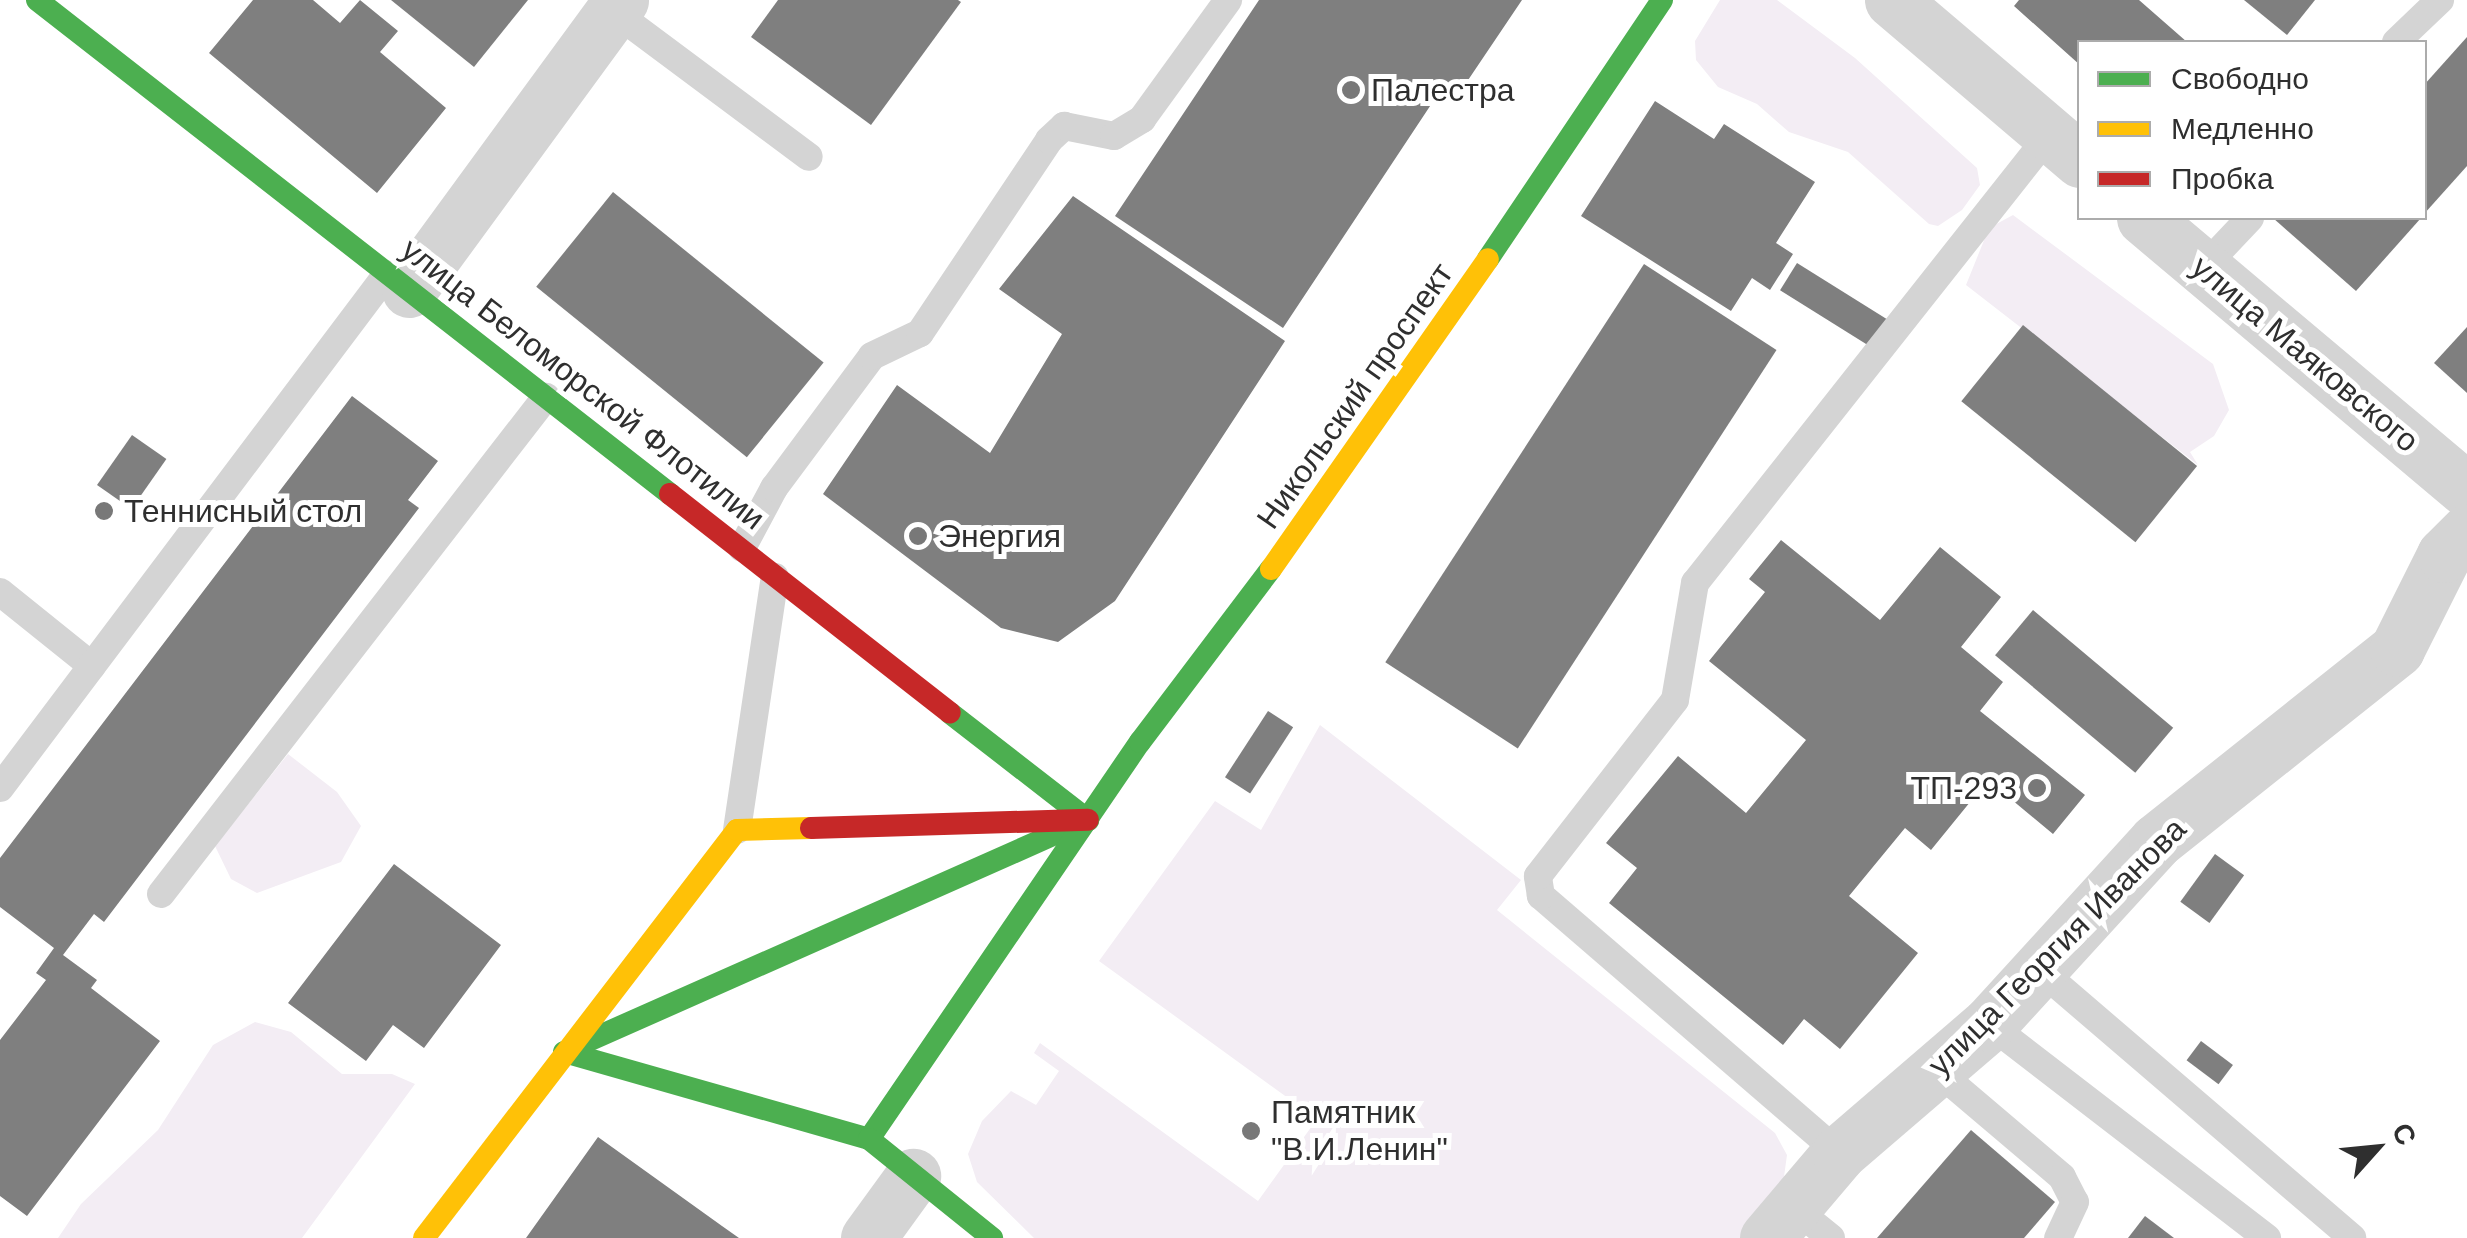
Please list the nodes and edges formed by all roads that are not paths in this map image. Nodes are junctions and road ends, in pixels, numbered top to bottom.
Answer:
1 (37, 0) edge
2 (1228, 0) edge
3 (1662, 0) edge
4 (1892, 0) edge
5 (2440, 0) edge
6 (617, 6) edge
7 (2398, 40) edge
8 (2065, 147) edge
9 (809, 157) dead end
10 (2146, 220) edge
11 (2248, 220) edge
12 (2202, 268) junction
13 (398, 282) junction
14 (546, 397) junction
15 (2467, 490) edge
16 (2467, 532) edge
17 (742, 548) junction
18 (775, 577) junction
19 (0, 592) edge
20 (92, 666) junction
21 (0, 788) edge
22 (1088, 820) junction
23 (737, 830) junction
24 (161, 894) dead end
25 (2041, 971) junction
26 (1989, 1024) junction
27 (564, 1052) junction
28 (1936, 1070) junction
29 (869, 1139) junction
30 (1839, 1153) junction
31 (913, 1176) junction
32 (1787, 1231) edge
33 (424, 1238) edge
34 (868, 1238) edge
35 (992, 1238) edge
36 (2058, 1238) edge
37 (2267, 1238) edge
38 (2352, 1238) edge

1 - 13 street, улица Беломорской Флотилии
2 - 17 lane
3 - 22 street, Никольский проспект
4 - 8 street
5 - 7 lane
6 - 9 lane
6 - 13 street
8 - 30 lane
10 - 12 street, улица Маяковского
11 - 12 lane
12 - 15 street, улица Маяковского
13 - 14 street, улица Беломорской Флотилии
13 - 20 lane
14 - 17 street, улица Беломорской Флотилии
14 - 24 lane
16 - 25 street, улица Георгия Иванова
17 - 18 street, улица Беломорской Флотилии
18 - 22 street, улица Беломорской Флотилии
18 - 23 lane
19 - 20 lane
20 - 21 lane
22 - 23 street
22 - 27 street
22 - 29 street, Никольский проспект
23 - 27 street
25 - 26 street, улица Георгия Иванова
25 - 38 lane
26 - 28 street, улица Георгия Иванова
26 - 37 lane
27 - 29 street
27 - 33 street
28 - 30 street, улица Георгия Иванова
28 - 36 lane
29 - 31 street
30 - 32 street, улица Георгия Иванова
31 - 34 street
31 - 35 street

